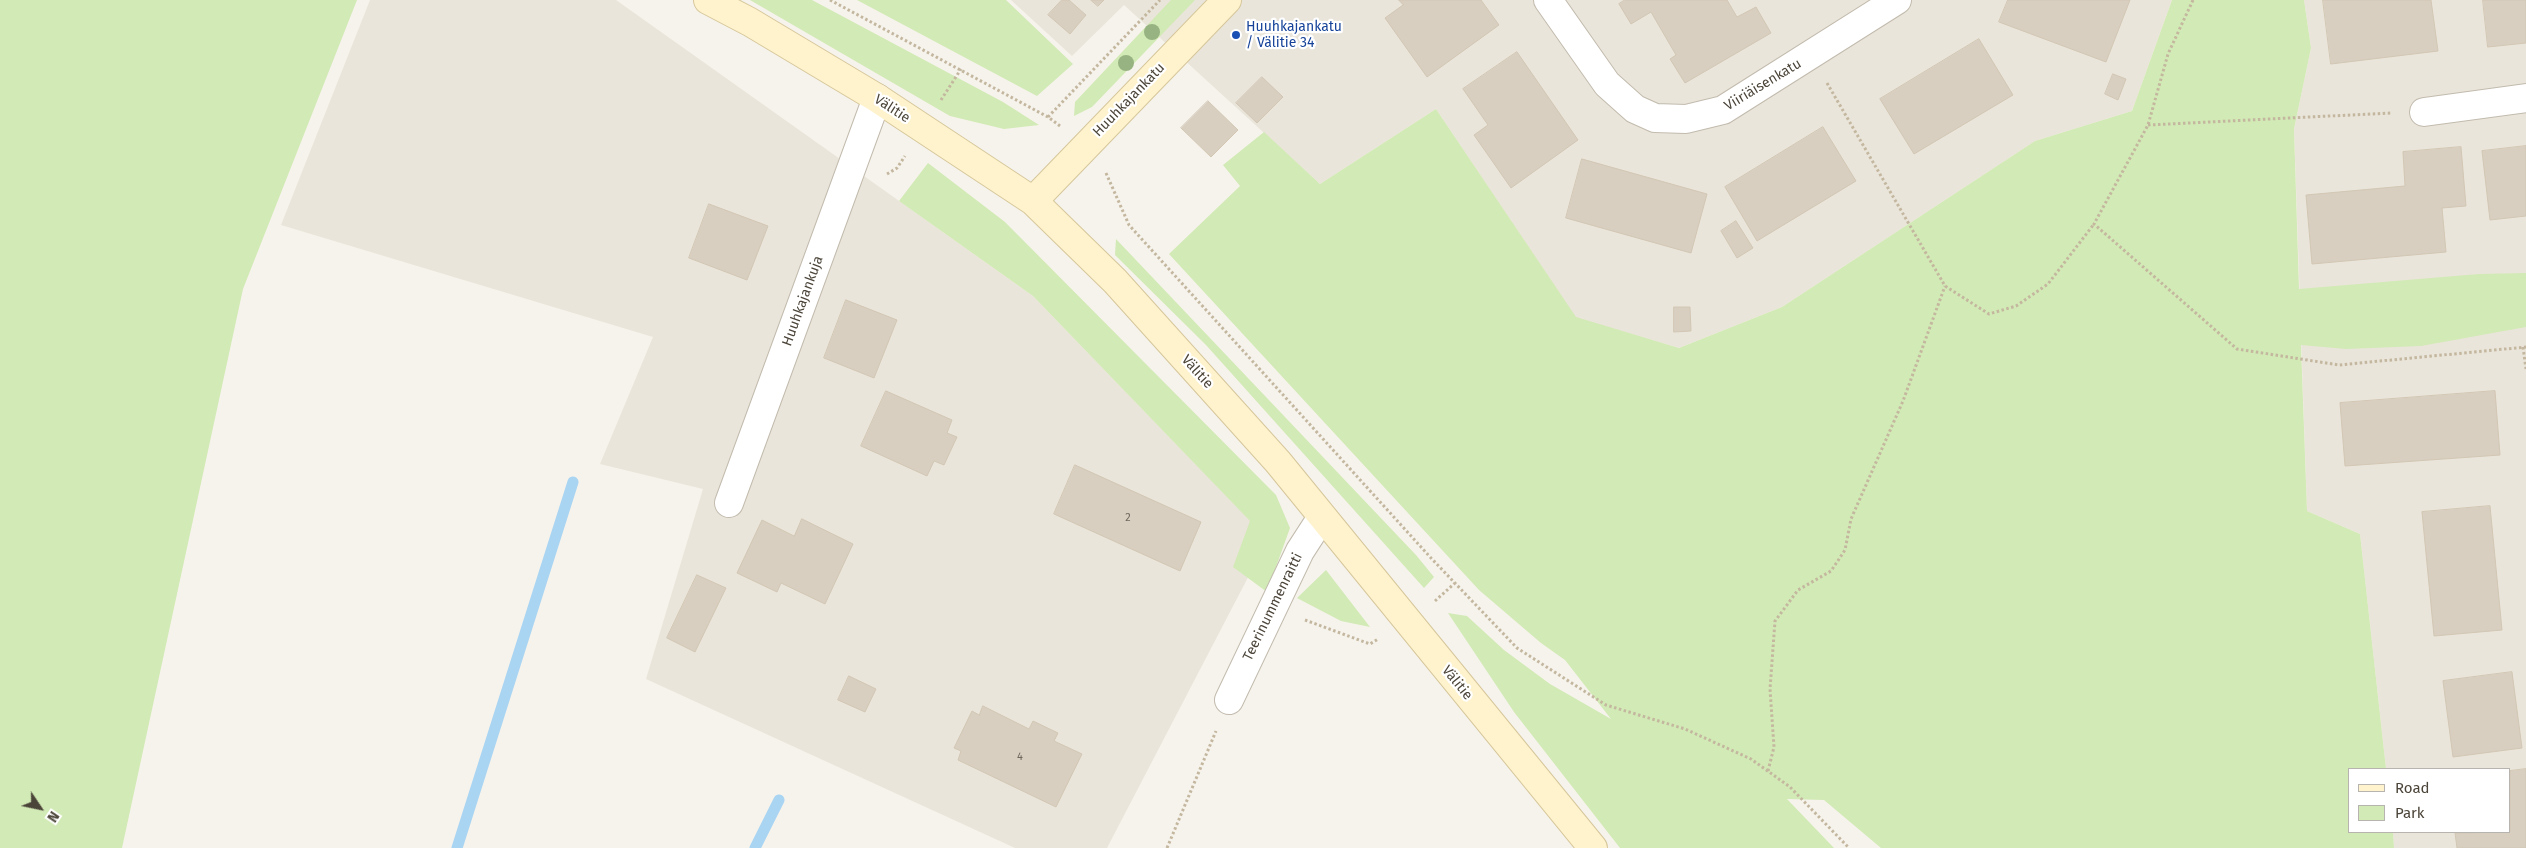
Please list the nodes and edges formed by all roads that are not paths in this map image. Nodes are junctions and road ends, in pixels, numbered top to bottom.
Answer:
1 (708, 0) edge
2 (1227, 0) edge
3 (1548, 0) edge
4 (1897, 0) edge
5 (876, 98) junction
6 (2526, 98) edge
7 (2424, 112) road end
8 (1033, 201) junction
9 (729, 503) dead end
10 (1322, 516) junction
11 (1229, 700) road end
12 (1593, 848) edge

1 - 5 main road, Välitie
2 - 8 main road, Huuhkajankatu
3 - 4 street, Viiriäisenkatu
5 - 8 main road, Välitie
5 - 9 street, Huuhkajankuja
6 - 7 street
8 - 10 main road, Välitie
10 - 11 street, Teerinummenraitti
10 - 12 main road, Välitie

